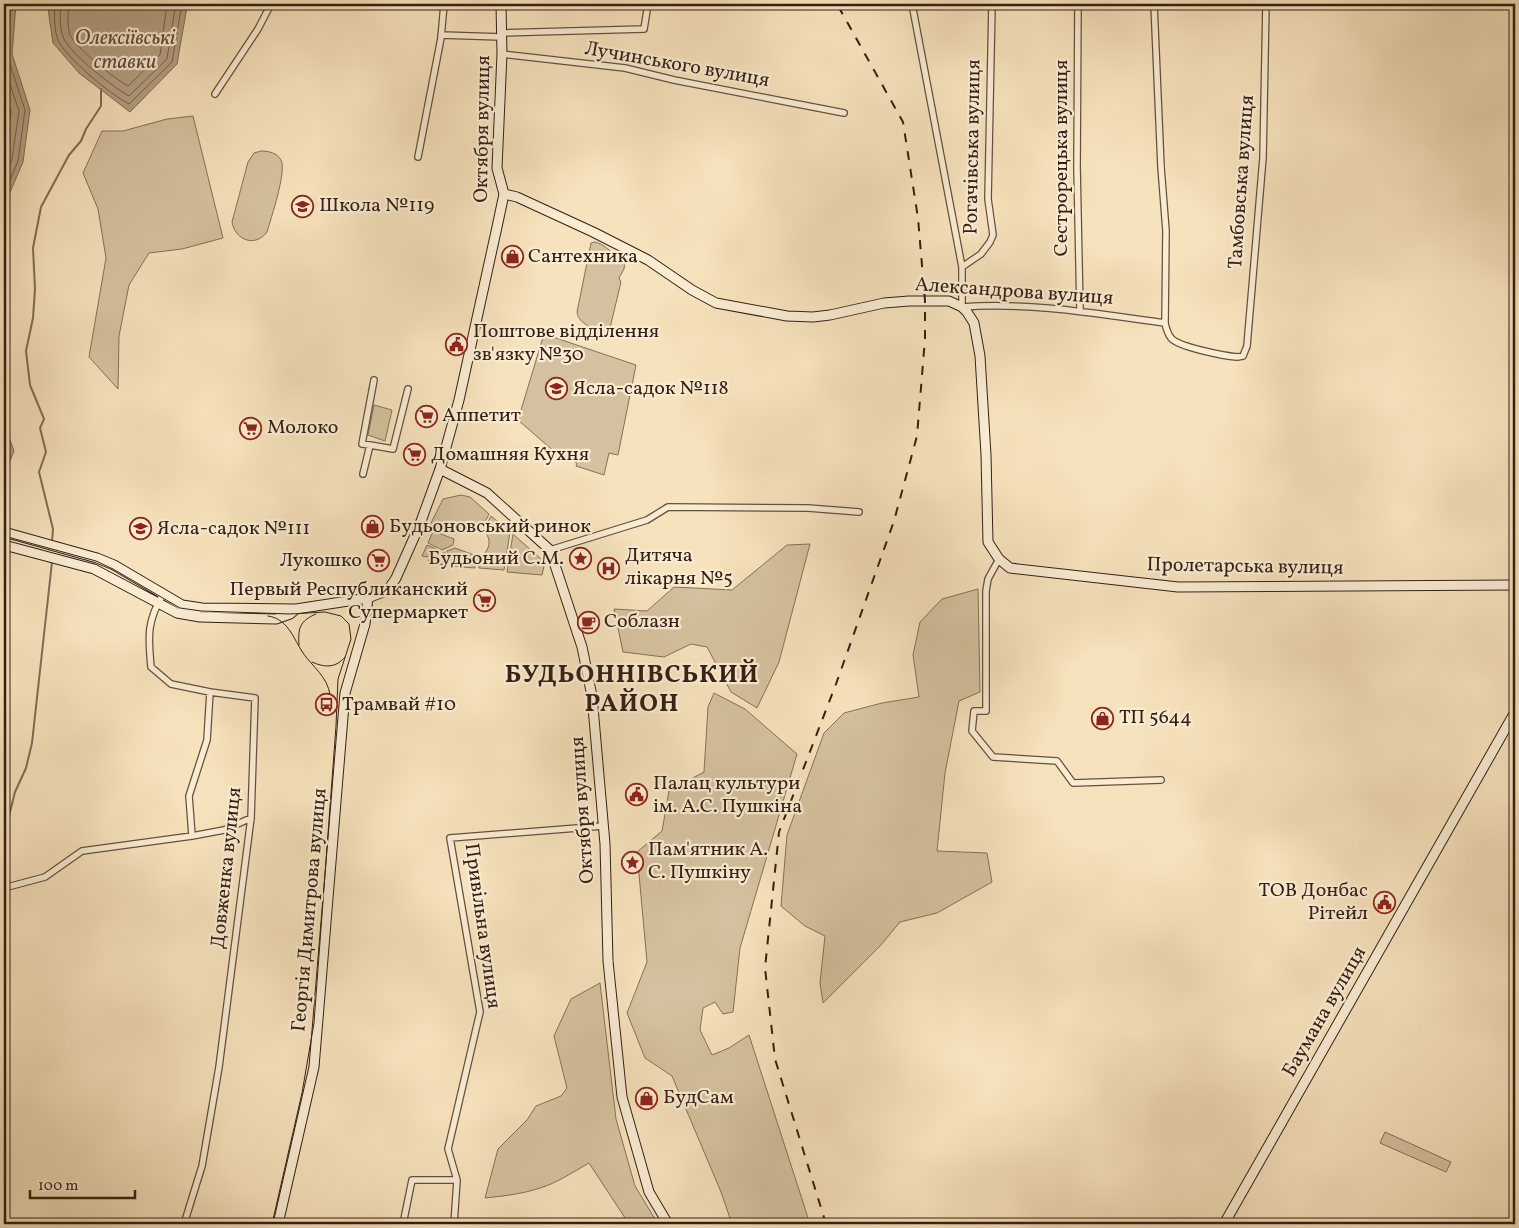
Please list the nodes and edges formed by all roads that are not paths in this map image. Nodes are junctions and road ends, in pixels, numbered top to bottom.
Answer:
1 (271, 4) edge
2 (444, 4) edge
3 (501, 4) edge
4 (648, 4) edge
5 (912, 4) edge
6 (992, 4) edge
7 (1078, 4) edge
8 (1154, 4) edge
9 (1266, 4) edge
10 (442, 35) junction
11 (502, 35) junction
12 (502, 54) junction
13 (215, 94) dead end
14 (844, 113) dead end
15 (418, 157) dead end
16 (504, 194) junction
17 (962, 267) junction
18 (962, 307) junction
19 (1080, 312) junction
20 (1165, 324) junction
21 (374, 380) dead end
22 (408, 389) dead end
23 (370, 445) junction
24 (440, 469) junction
25 (363, 474) dead end
26 (859, 512) dead end
27 (4, 532) edge
28 (4, 545) edge
29 (550, 550) junction
30 (999, 559) junction
31 (1515, 586) edge
32 (163, 594) junction
33 (368, 598) junction
34 (157, 603) junction
35 (296, 609) junction
36 (210, 692) junction
37 (1515, 712) edge
38 (1161, 780) dead end
39 (251, 818) junction
40 (603, 826) junction
41 (192, 836) junction
42 (4, 888) edge
43 (457, 1180) junction
44 (184, 1224) edge
45 (278, 1224) edge
46 (402, 1224) edge
47 (454, 1224) edge
48 (668, 1224) edge
49 (1224, 1224) edge

1 - 13 street
2 - 10 street
3 - 11 street, Октября вулиця
4 - 11 street, Лучинського вулиця
5 - 17 street
6 - 17 street, Рогачівська вулиця
7 - 19 street, Сестрорецька вулиця
8 - 20 street
9 - 20 street, Тамбовська вулиця
10 - 11 street
10 - 15 street
11 - 12 street, Октября вулиця
12 - 14 street, Лучинського вулиця
12 - 16 street, Октября вулиця
16 - 18 street, Александрова вулиця
16 - 24 street, Октября вулиця
17 - 18 street
18 - 19 street, Александрова вулиця
18 - 30 street
19 - 20 street, Александрова вулиця
21 - 23 street
22 - 23 street
23 - 25 street
24 - 29 street
24 - 33 street, Октября вулиця
26 - 29 street
27 - 32 street
28 - 34 street
29 - 40 street, Октября вулиця
30 - 31 street, Пролетарська вулиця
30 - 38 street
32 - 34 street, Довженка вулиця
32 - 35 street
33 - 35 street, Октября вулиця
33 - 45 street, Георгія Димитрова вулиця
34 - 35 street
34 - 36 street, Довженка вулиця
36 - 39 street, Довженка вулиця
36 - 41 street
37 - 49 street, Баумана вулиця
39 - 41 street
39 - 44 street, Довженка вулиця
40 - 43 street, Привільна вулиця
40 - 48 street, Октября вулиця
41 - 42 street
43 - 46 street
43 - 47 street, Привільна вулиця

